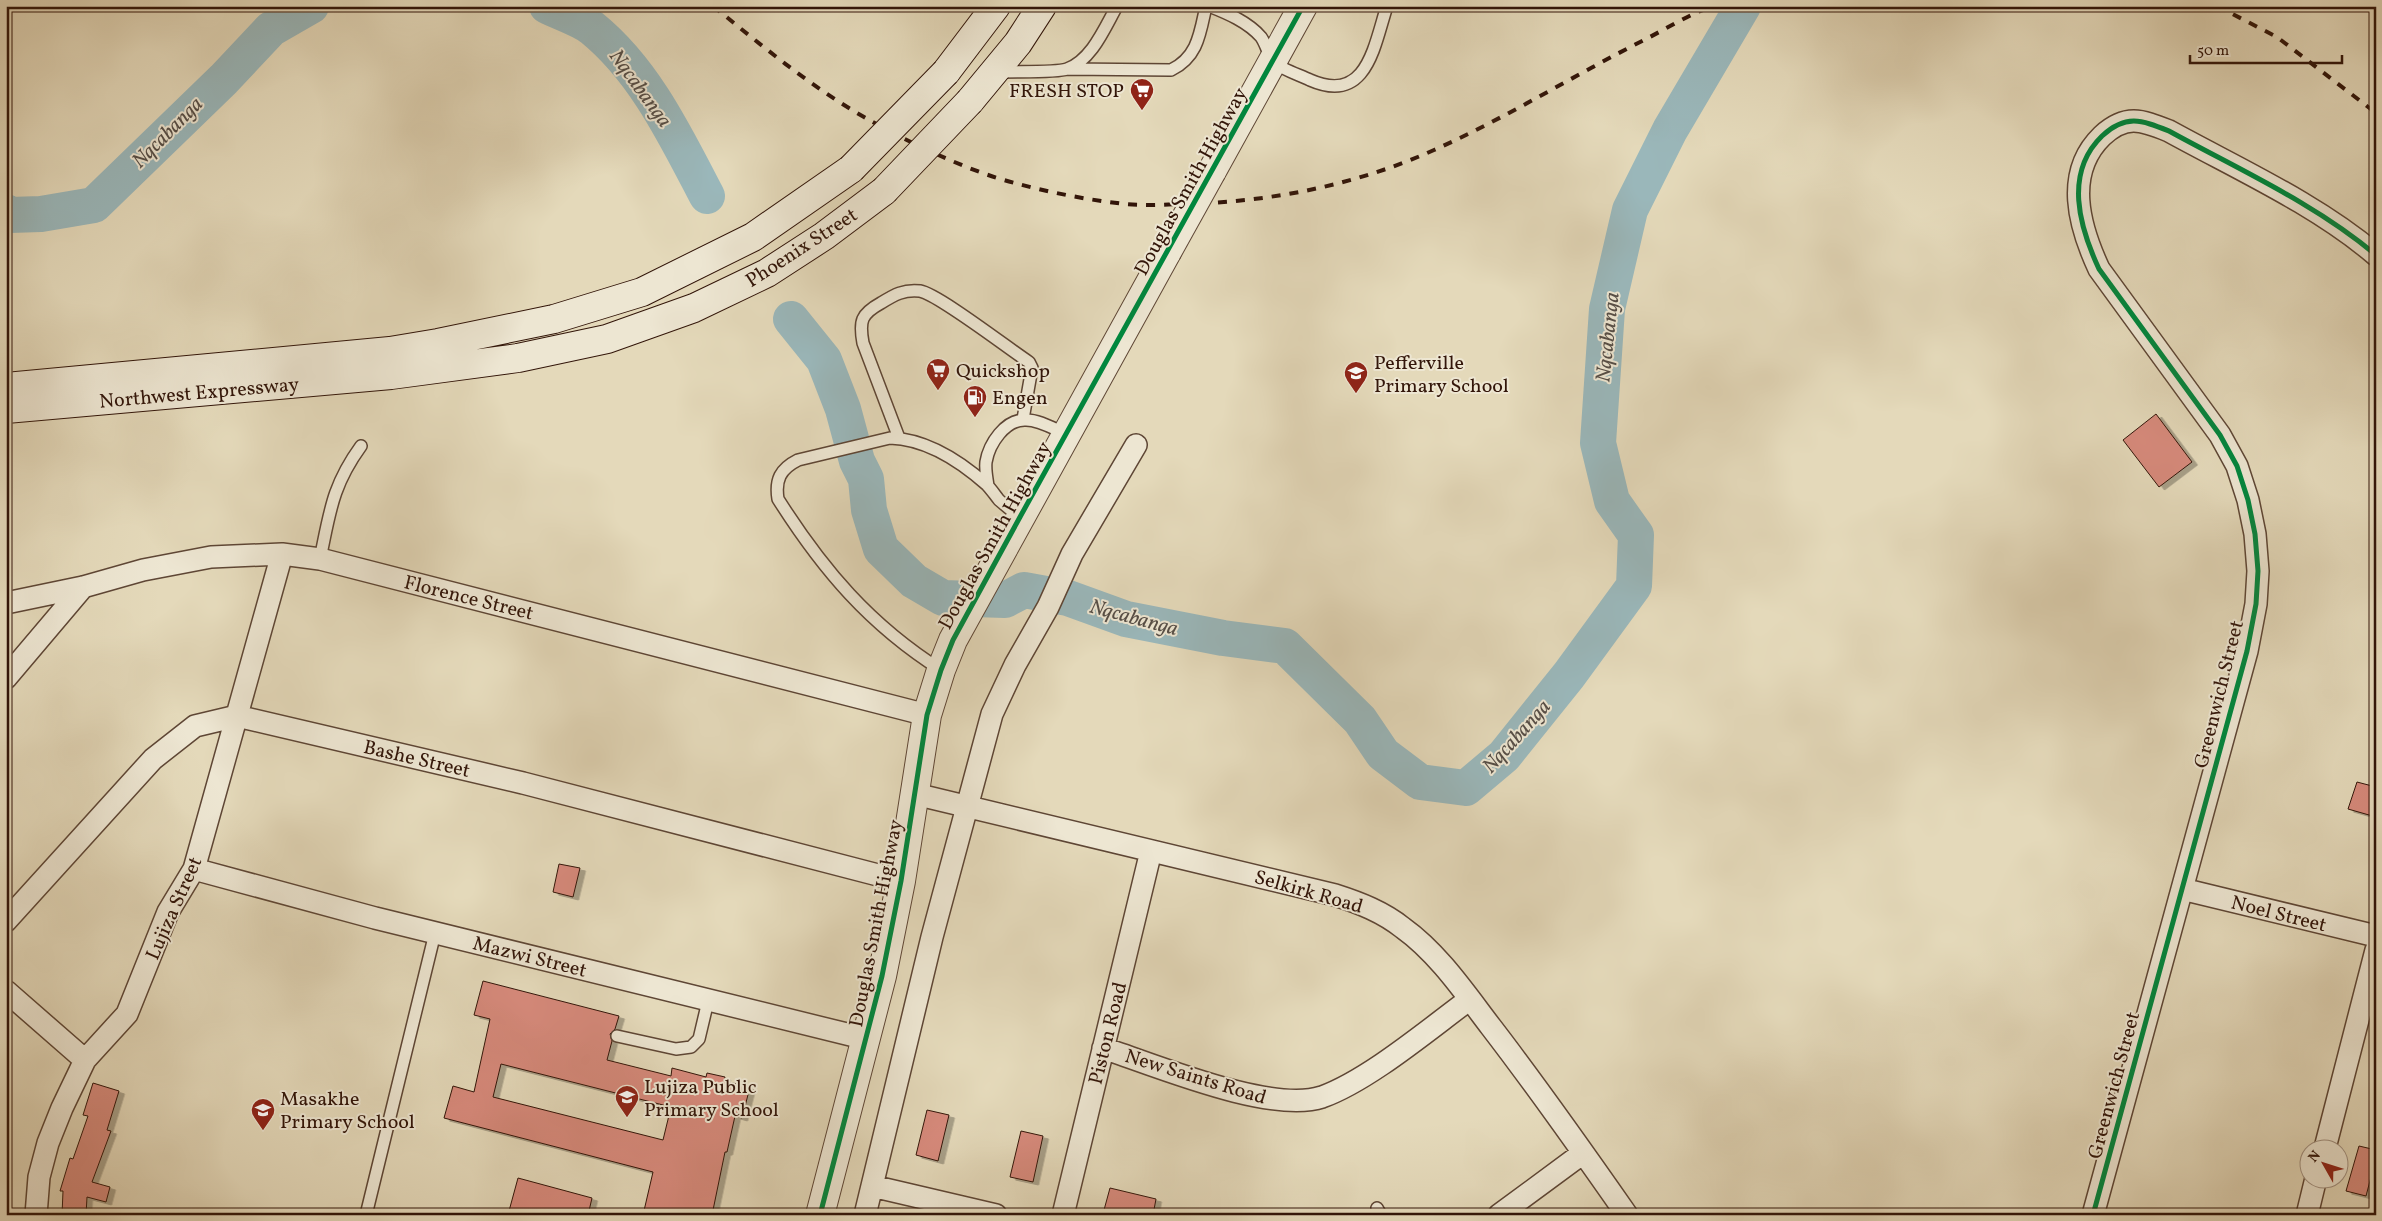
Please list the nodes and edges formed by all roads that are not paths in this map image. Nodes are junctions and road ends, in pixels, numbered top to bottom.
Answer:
1 (996, 6) edge
2 (1042, 6) edge
3 (1117, 6) edge
4 (1207, 6) edge
5 (1303, 6) edge
6 (1387, 6) edge
7 (1274, 62) junction
8 (1067, 69) junction
9 (993, 72) junction
10 (2376, 255) edge
11 (391, 363) junction
12 (6, 386) edge
13 (6, 409) edge
14 (1023, 420) junction
15 (1066, 434) junction
16 (895, 438) junction
17 (1136, 445) dead end
18 (362, 446) dead end
19 (988, 486) junction
20 (1020, 518) junction
21 (282, 554) junction
22 (320, 559) junction
23 (83, 587) junction
24 (6, 602) edge
25 (941, 670) junction
26 (6, 678) edge
27 (927, 715) junction
28 (237, 716) junction
29 (915, 794) junction
30 (966, 808) junction
31 (1151, 851) junction
32 (194, 869) junction
33 (901, 881) junction
34 (2182, 889) junction
35 (6, 921) edge
36 (435, 933) junction
37 (2376, 936) edge
38 (2376, 950) edge
39 (6, 991) edge
40 (1470, 1000) junction
41 (708, 1001) junction
42 (617, 1036) dead end
43 (867, 1039) junction
44 (1103, 1048) junction
45 (85, 1060) junction
46 (2328, 1138) edge
47 (1583, 1152) junction
48 (872, 1186) junction
49 (2314, 1188) edge
50 (36, 1215) edge
51 (366, 1215) edge
52 (820, 1215) edge
53 (866, 1215) edge
54 (996, 1215) edge
55 (1063, 1215) edge
56 (1499, 1215) edge
57 (1627, 1215) edge
58 (2094, 1215) edge
59 (2307, 1215) edge

1 - 11 main road, Phoenix Street, bridge
2 - 9 main road, Phoenix Street
3 - 8 lane
4 - 7 lane
4 - 8 lane
5 - 7 main road, Douglas Smith Highway
6 - 7 lane
7 - 15 main road, Douglas Smith Highway, bridge
8 - 9 lane
9 - 11 main road, Phoenix Street, bridge
10 - 34 street, Greenwich Street
11 - 12 main road, Northwest Expressway
11 - 13 main road, Northwest Expressway
14 - 15 lane
14 - 16 lane
14 - 19 lane
15 - 20 main road, Douglas Smith Highway
16 - 19 lane
16 - 25 lane
17 - 30 street
18 - 22 lane
19 - 20 lane
20 - 25 main road, Douglas Smith Highway
21 - 22 street, Florence Street
21 - 23 street, Florence Street
21 - 28 street, Lujiza Street
22 - 27 street, Florence Street
23 - 24 street, Florence Street
23 - 26 street
25 - 27 main road, Douglas Smith Highway
27 - 29 main road, Douglas Smith Highway
28 - 32 street, Lujiza Street
28 - 33 street, Bashe Street
28 - 35 street, Bashe Street
29 - 30 street, Selkirk Road
29 - 33 main road, Douglas Smith Highway
30 - 31 street, Selkirk Road
30 - 48 street
31 - 40 street, Selkirk Road
31 - 44 street, Piston Road
32 - 36 street, Mazwi Street
32 - 45 street, Lujiza Street
33 - 43 main road, Douglas Smith Highway
34 - 37 street, Noel Street
34 - 58 street, Greenwich Street
36 - 41 street, Mazwi Street
36 - 51 lane
38 - 46 street
39 - 45 street
40 - 44 street, New Saints Road
40 - 47 street, Selkirk Road
41 - 42 lane
41 - 43 street, Mazwi Street
43 - 52 main road, Douglas Smith Highway
44 - 55 street, Piston Road
45 - 50 street, Lujiza Street
47 - 56 street
47 - 57 street, Selkirk Road
48 - 53 street
48 - 54 street
49 - 59 street

